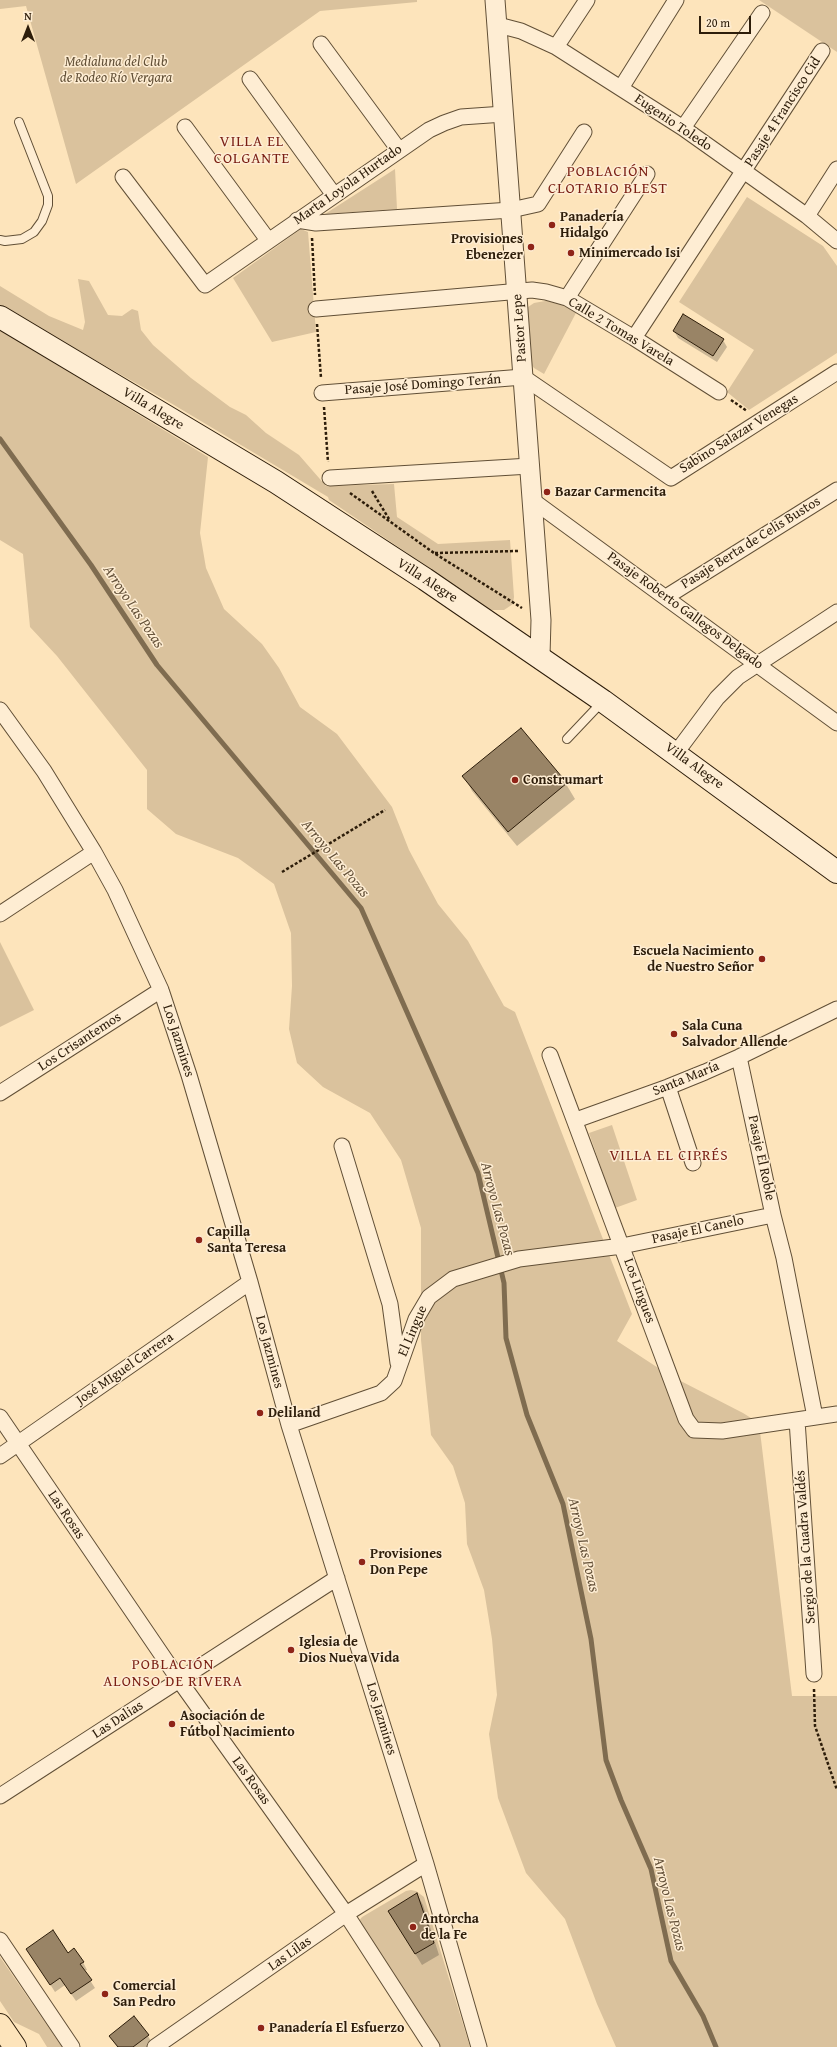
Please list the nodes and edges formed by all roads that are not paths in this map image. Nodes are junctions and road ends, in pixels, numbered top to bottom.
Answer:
1 (495, 0) edge
2 (587, 0) edge
3 (676, 0) edge
4 (762, 13) dead end
5 (498, 25) junction
6 (321, 44) dead end
7 (556, 47) junction
8 (822, 51) dead end
9 (250, 80) dead end
10 (621, 88) junction
11 (504, 114) junction
12 (19, 122) dead end
13 (185, 127) dead end
14 (683, 128) junction
15 (584, 132) dead end
16 (399, 150) junction
17 (837, 169) edge
18 (744, 172) junction
19 (647, 174) dead end
20 (122, 177) dead end
21 (334, 195) junction
22 (511, 210) junction
23 (806, 216) junction
24 (297, 220) junction
25 (0, 240) edge
26 (268, 240) junction
27 (837, 241) edge
28 (517, 292) junction
29 (567, 298) junction
30 (316, 308) road end
31 (0, 317) edge
32 (634, 338) junction
33 (837, 372) edge
34 (523, 377) junction
35 (719, 392) road end
36 (322, 393) road end
37 (530, 466) junction
38 (330, 478) road end
39 (837, 490) edge
40 (532, 500) junction
41 (666, 597) junction
42 (837, 612) edge
43 (540, 656) junction
44 (759, 664) junction
45 (603, 701) junction
46 (2, 718) edge
47 (837, 723) edge
48 (567, 739) dead end
49 (676, 753) junction
50 (94, 852) junction
51 (837, 872) edge
52 (0, 914) edge
53 (161, 990) junction
54 (837, 1009) edge
55 (550, 1055) dead end
56 (739, 1057) junction
57 (668, 1087) junction
58 (0, 1093) edge
59 (576, 1120) junction
60 (342, 1146) dead end
61 (693, 1163) dead end
62 (773, 1215) junction
63 (622, 1246) junction
64 (250, 1282) junction
65 (398, 1366) junction
66 (837, 1414) edge
67 (0, 1417) edge
68 (815, 1417) junction
69 (797, 1420) junction
70 (289, 1425) junction
71 (17, 1444) junction
72 (0, 1456) edge
73 (337, 1578) junction
74 (814, 1674) road end
75 (179, 1680) junction
76 (0, 1796) edge
77 (426, 1864) junction
78 (346, 1914) junction
79 (0, 1940) edge
80 (0, 2025) edge
81 (15, 2047) edge
82 (72, 2047) edge
83 (156, 2047) edge
84 (432, 2047) edge
85 (479, 2047) edge

1 - 5 street, Pastor Lepe
2 - 7 street
3 - 10 street
4 - 14 street
5 - 7 street, Eugenio Toledo
5 - 11 street, Pastor Lepe
6 - 16 street
7 - 10 street, Eugenio Toledo
8 - 18 street, Pasaje 4 Francisco Cid
9 - 21 street
10 - 14 street, Eugenio Toledo
11 - 16 street, Marta Loyola Hurtado
11 - 22 street, Pastor Lepe
12 - 25 lane
13 - 26 street
14 - 18 street, Eugenio Toledo
15 - 22 street
16 - 21 street, Marta Loyola Hurtado
17 - 23 street
18 - 23 street, Eugenio Toledo
18 - 32 street, Pasaje 4 Francisco Cid
19 - 29 street
20 - 26 street, Marta Loyola Hurtado
21 - 24 street, Marta Loyola Hurtado
22 - 24 street
22 - 28 street, Pastor Lepe
23 - 27 street, Eugenio Toledo
24 - 26 street, Marta Loyola Hurtado
28 - 29 street, Calle 2 Tomas Varela
28 - 30 street, Calle 2 Tomas Varela
28 - 34 street, Pastor Lepe
29 - 32 street, Calle 2 Tomas Varela
31 - 43 main road, Villa Alegre
32 - 35 street, Calle 2 Tomas Varela
33 - 34 street, Sabino Salazar Venegas
34 - 36 street, Pasaje José Domingo Terán
34 - 37 street, Pastor Lepe
37 - 38 street
37 - 40 street, Pastor Lepe
39 - 41 street, Pasaje Berta de Celis Bustos
40 - 41 street, Pasaje Roberto Gallegos Delgado
40 - 43 street, Pastor Lepe
41 - 44 street, Pasaje Roberto Gallegos Delgado
42 - 44 street
43 - 45 main road, Villa Alegre
44 - 47 street, Pasaje Roberto Gallegos Delgado
44 - 49 street
45 - 48 lane
45 - 49 main road, Villa Alegre
46 - 50 street, Los Jazmines
49 - 51 main road, Villa Alegre
50 - 52 street
50 - 53 street, Los Jazmines
53 - 58 street, Los Crisantemos
53 - 64 street, Los Jazmines
54 - 56 street, Santa María
55 - 59 street, Los Lingues
56 - 57 street, Santa María
56 - 62 street, Pasaje El Roble
57 - 59 street, Santa María
57 - 61 street
59 - 63 street, Los Lingues
60 - 65 street
62 - 63 street, Pasaje El Canelo
62 - 68 street, Pasaje El Roble
63 - 65 street, El Lingue
63 - 69 street, Los Lingues
64 - 70 street, Los Jazmines
64 - 71 street, José MIguel Carrera
65 - 70 street, El Lingue
66 - 68 street
67 - 71 street, Las Rosas
68 - 69 street
69 - 74 street, Sergio de la Cuadra Valdés
70 - 73 street, Los Jazmines
71 - 72 street, José MIguel Carrera
71 - 75 street, Las Rosas
73 - 75 street, Las Dalias
73 - 77 street, Los Jazmines
75 - 76 street, Las Dalias
75 - 78 street, Las Rosas
77 - 78 street, Las Lilas
77 - 85 street, Los Jazmines
78 - 83 street, Las Lilas
78 - 84 street, Las Rosas
79 - 82 street
80 - 81 highway

